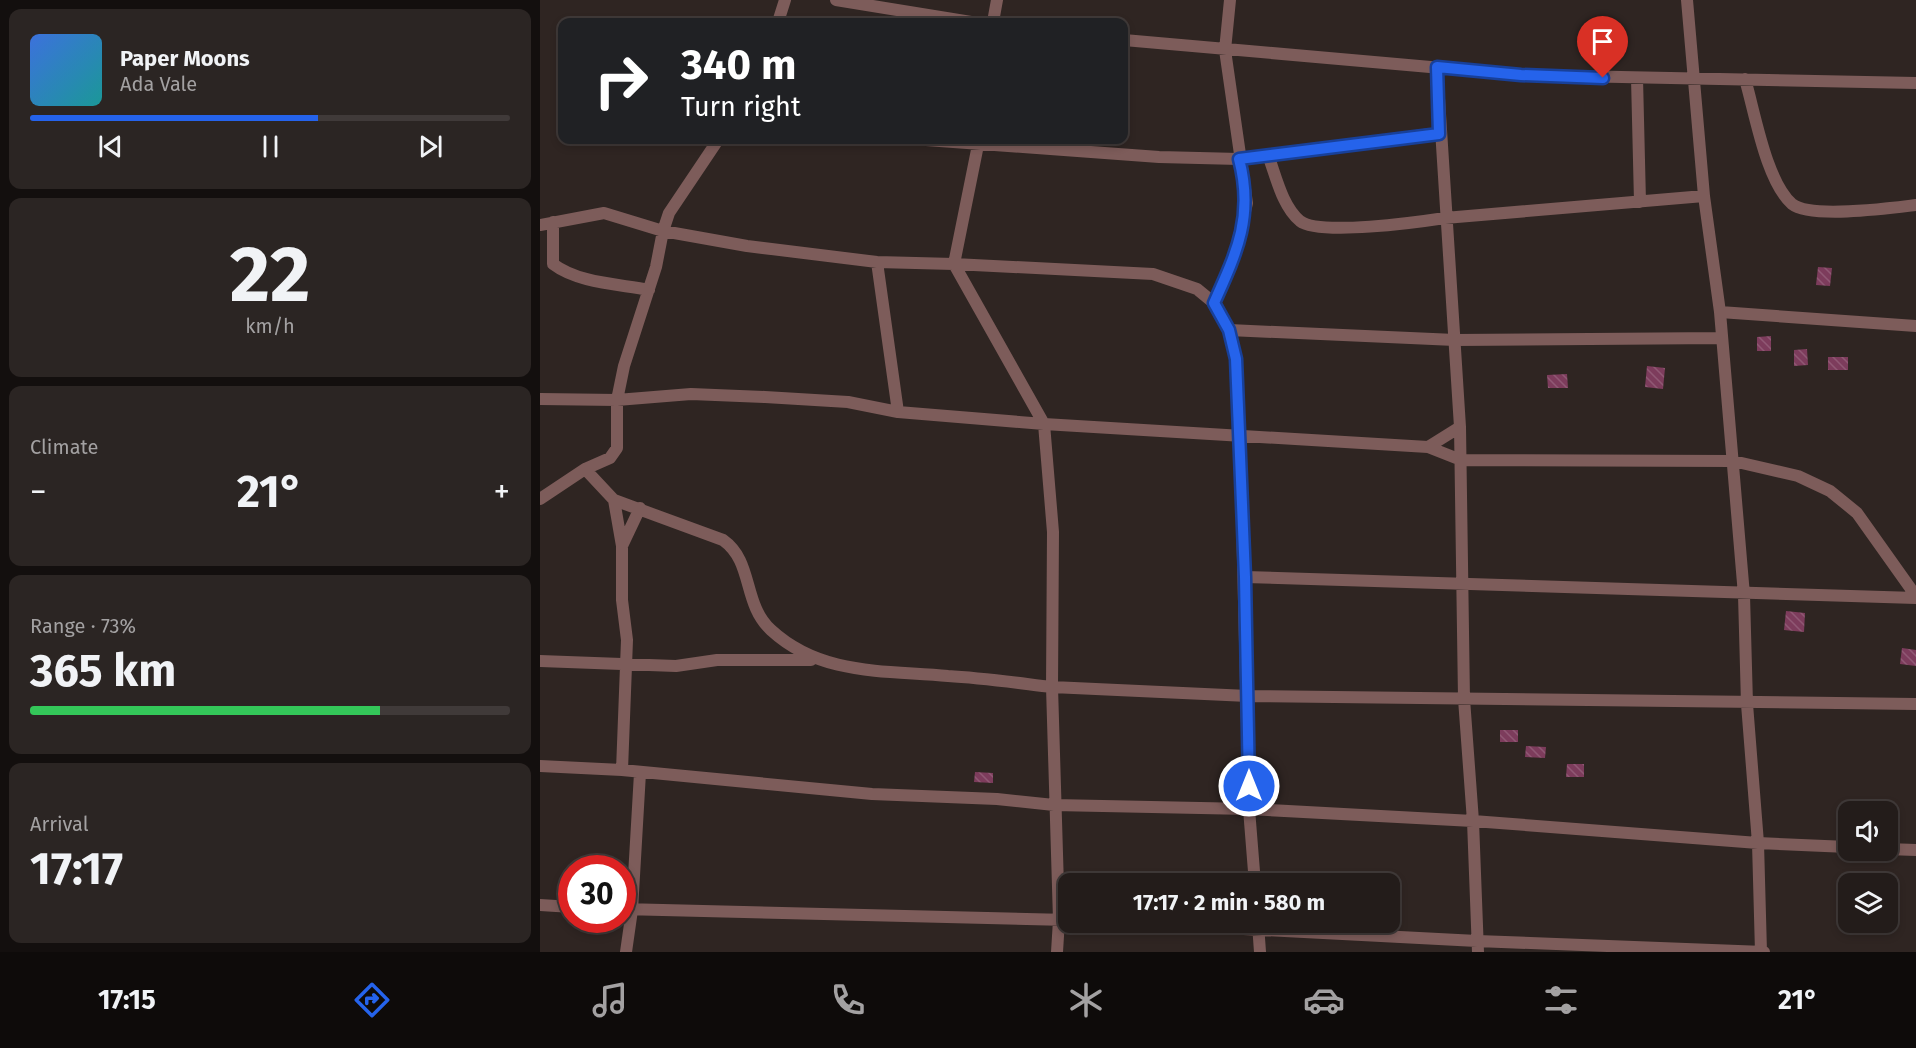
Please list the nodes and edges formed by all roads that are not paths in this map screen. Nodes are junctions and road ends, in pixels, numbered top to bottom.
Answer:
1 (785, 0) edge
2 (836, 0) edge
3 (997, 0) edge
4 (1230, 0) edge
5 (1687, 0) edge
6 (779, 18) edge
7 (946, 18) edge
8 (994, 18) edge
9 (1128, 40) edge
10 (1225, 50) junction
11 (1437, 67) junction
12 (1637, 78) junction
13 (1693, 78) junction
14 (1745, 79) junction
15 (1916, 82) edge
16 (1439, 134) junction
17 (715, 144) edge
18 (979, 144) edge
19 (1003, 144) edge
20 (1268, 155) junction
21 (1239, 159) junction
22 (1704, 196) junction
23 (1640, 202) junction
24 (1916, 205) edge
25 (1445, 218) junction
26 (546, 224) edge
27 (663, 231) junction
28 (877, 262) junction
29 (954, 264) junction
30 (649, 290) junction
31 (1214, 303) junction
32 (1720, 312) junction
33 (1916, 326) edge
34 (1229, 330) junction
35 (1721, 338) junction
36 (1455, 340) junction
37 (540, 399) edge
38 (617, 400) junction
39 (898, 412) junction
40 (1044, 424) junction
41 (1460, 428) junction
42 (1240, 436) junction
43 (1428, 447) junction
44 (1461, 460) junction
45 (1733, 461) junction
46 (585, 469) junction
47 (540, 499) edge
48 (614, 500) junction
49 (639, 508) junction
50 (622, 546) junction
51 (1245, 577) junction
52 (1461, 584) junction
53 (1744, 595) junction
54 (1916, 597) edge
55 (816, 660) junction
56 (540, 661) edge
57 (626, 665) junction
58 (1053, 687) junction
59 (1248, 696) junction
60 (1464, 699) junction
61 (1747, 704) junction
62 (1916, 704) edge
63 (540, 766) edge
64 (622, 770) junction
65 (640, 773) junction
66 (1054, 805) junction
67 (1249, 808) junction
68 (1473, 821) junction
69 (1758, 843) junction
70 (1838, 847) edge
71 (1898, 849) edge
72 (1916, 850) edge
73 (632, 855) edge
74 (1059, 873) edge
75 (1254, 873) edge
76 (540, 905) edge
77 (558, 906) edge
78 (636, 910) edge
79 (1058, 920) edge
80 (626, 933) edge
81 (1061, 933) edge
82 (1259, 933) edge
83 (1332, 933) edge
84 (1477, 947) edge
85 (626, 952) edge
86 (1057, 952) edge
87 (1260, 952) edge
88 (1763, 952) edge

1 - 6 street
2 - 7 street
3 - 8 street
4 - 10 street
5 - 13 street
9 - 10 street
10 - 11 street
10 - 21 street
11 - 12 street
11 - 16 street
12 - 13 street
12 - 23 street
13 - 14 street
13 - 22 street
14 - 15 street
14 - 24 street
16 - 20 street
16 - 25 street
17 - 27 street
18 - 29 street
19 - 21 street
20 - 21 street
20 - 25 street
21 - 31 street
22 - 23 street
22 - 32 street
23 - 25 street
25 - 36 street
26 - 27 street
26 - 30 street
27 - 28 street
27 - 30 street
28 - 29 street
28 - 39 street
29 - 31 street
29 - 40 street
30 - 38 street
31 - 34 street
32 - 33 street
32 - 35 street
34 - 36 street
34 - 42 street
35 - 36 street
35 - 45 street
36 - 41 street
37 - 38 street
38 - 39 street
38 - 46 street
39 - 40 street
40 - 42 street
40 - 58 street
41 - 43 street
41 - 44 street
42 - 43 street
42 - 51 street
43 - 44 street
44 - 45 street
44 - 52 street
45 - 53 street
45 - 54 street
46 - 47 street
46 - 48 street
48 - 49 street
48 - 50 street
49 - 50 street
49 - 55 street
50 - 57 street
51 - 52 street
51 - 59 street
52 - 53 street
52 - 60 street
53 - 54 street
53 - 61 street
55 - 57 street
55 - 58 street
56 - 57 street
57 - 64 street
58 - 59 street
58 - 66 street
59 - 60 street
59 - 67 street
60 - 61 street
60 - 68 street
61 - 62 street
61 - 69 street
63 - 64 street
64 - 65 street
65 - 66 street
65 - 73 street
66 - 67 street
66 - 74 street
67 - 68 street
67 - 75 street
68 - 69 street
68 - 84 street
69 - 70 street
69 - 88 street
71 - 72 street
76 - 77 street
78 - 79 street
80 - 85 street
81 - 86 street
82 - 87 street
83 - 84 street
84 - 88 street

